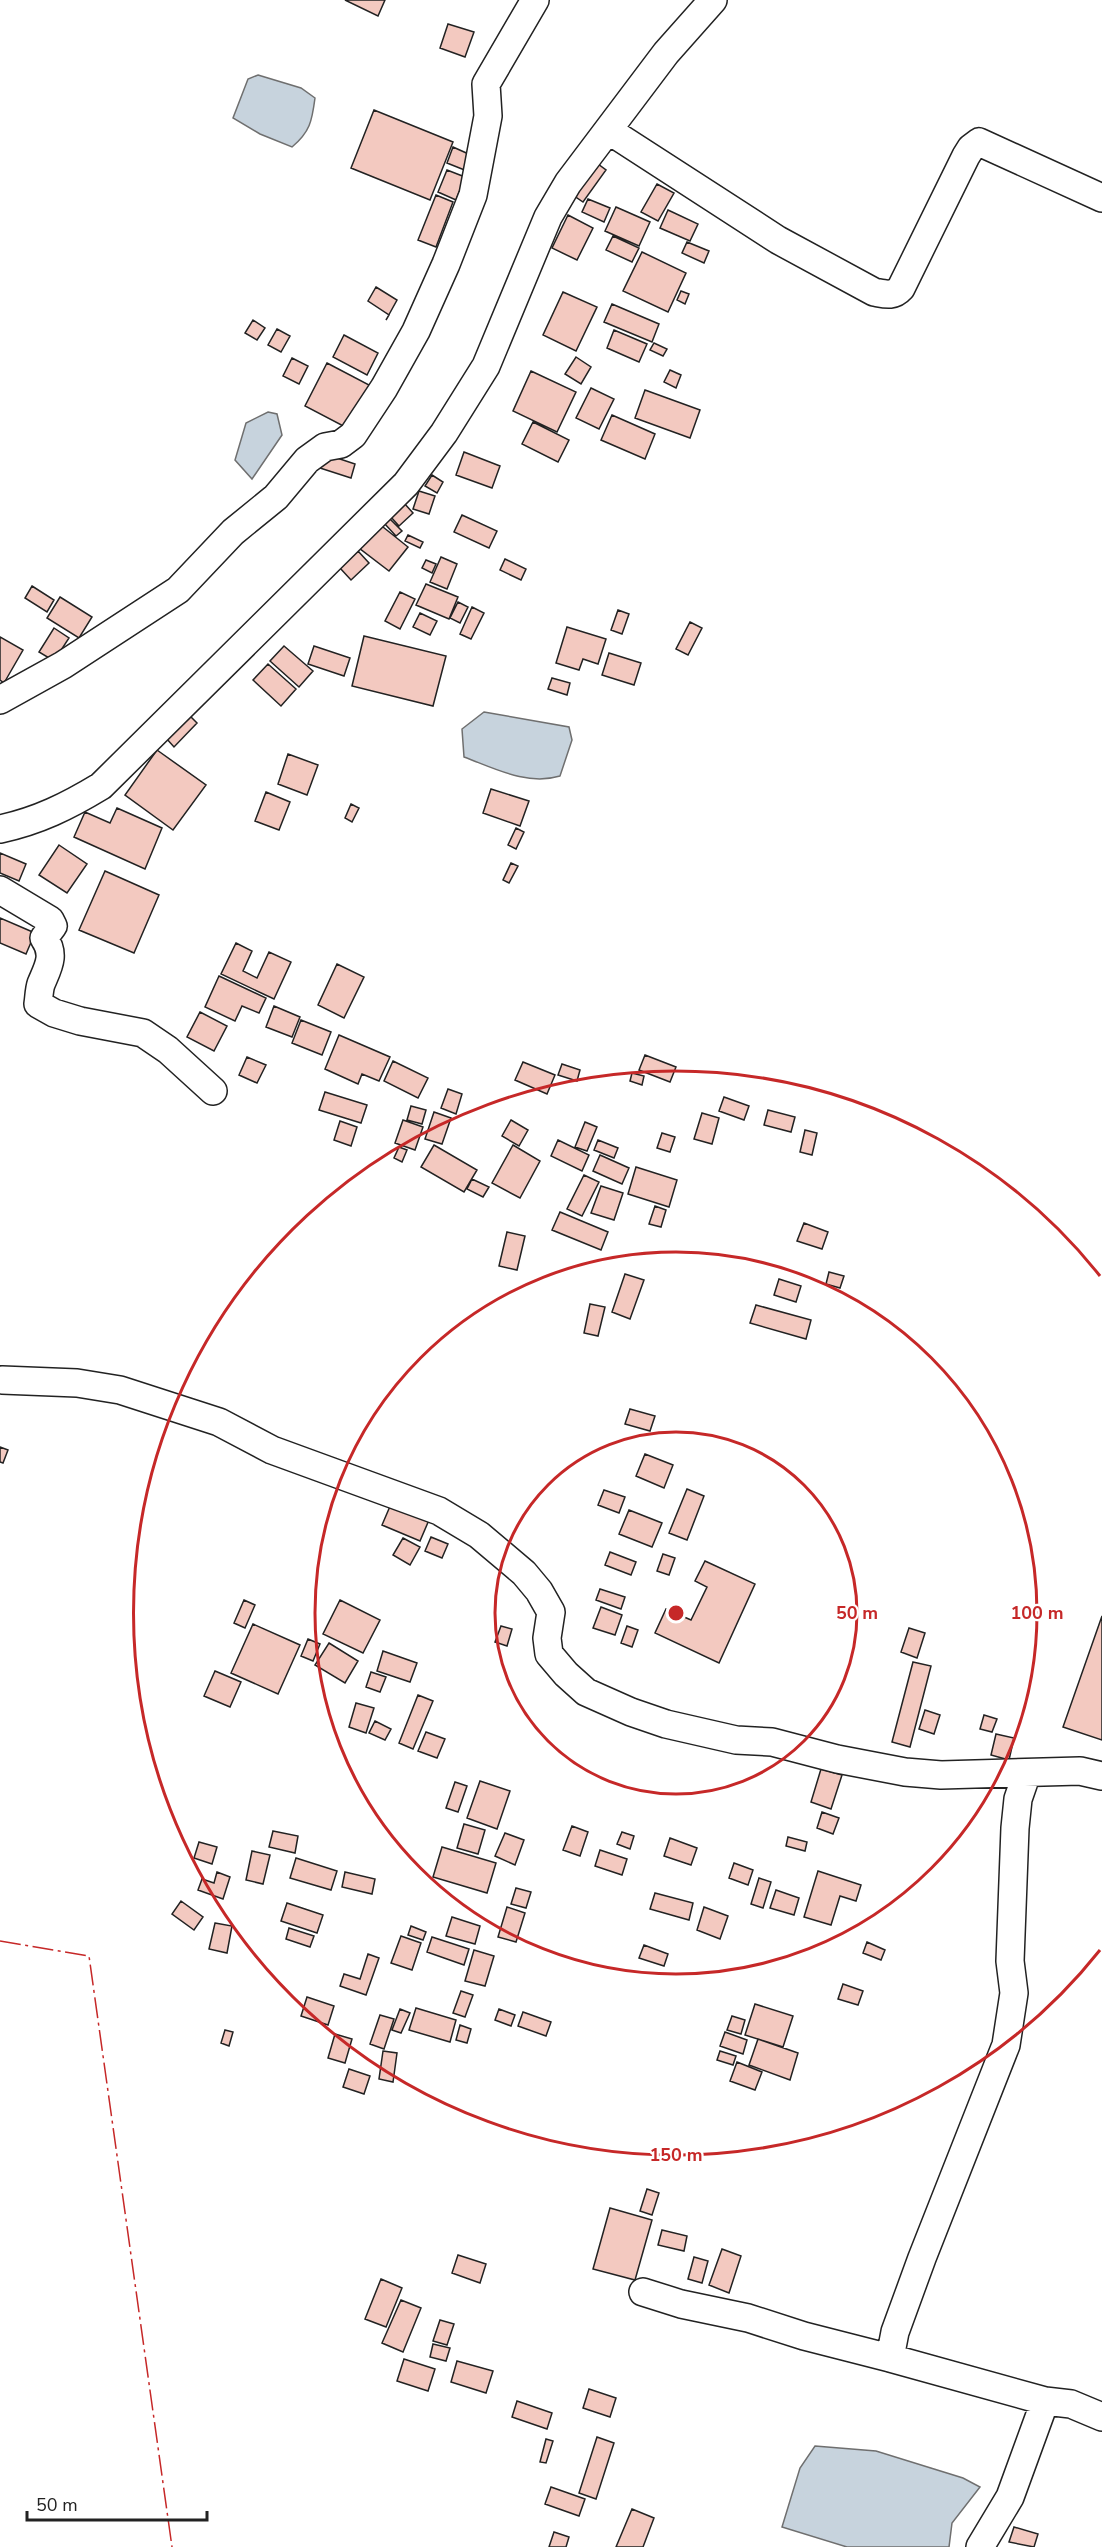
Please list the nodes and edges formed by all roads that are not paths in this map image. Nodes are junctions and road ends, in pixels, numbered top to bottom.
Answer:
1 (535, 0) edge
2 (713, 0) edge
3 (608, 130) junction
4 (1102, 198) edge
5 (0, 700) edge
6 (0, 829) edge
7 (0, 890) edge
8 (213, 1091) dead end
9 (2, 1380) dead end
10 (1027, 1773) junction
11 (1102, 1776) edge
12 (643, 2292) dead end
13 (890, 2358) junction
14 (1045, 2401) junction
15 (1102, 2417) edge
16 (980, 2547) edge

1 - 5 street
2 - 3 street
3 - 4 street
3 - 6 street
7 - 8 street
9 - 10 street
10 - 11 street
10 - 13 street
12 - 13 street
13 - 14 street
14 - 15 street
14 - 16 street

